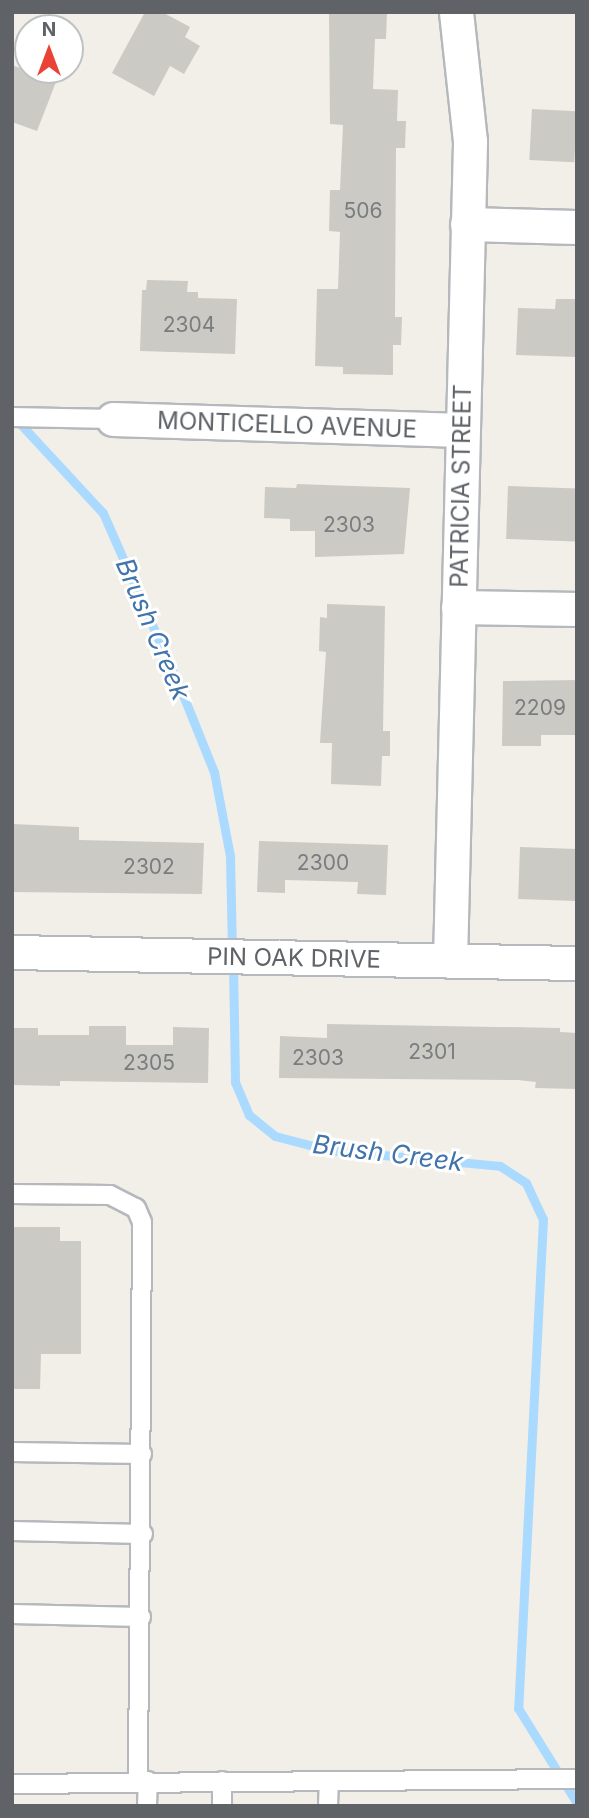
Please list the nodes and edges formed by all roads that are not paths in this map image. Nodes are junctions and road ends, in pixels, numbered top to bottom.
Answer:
1 (456, 12) edge
2 (467, 224) junction
3 (577, 227) edge
4 (12, 418) edge
5 (113, 419) joint
6 (462, 430) junction
7 (458, 607) junction
8 (577, 609) edge
9 (12, 952) edge
10 (450, 961) junction
11 (577, 963) edge
12 (12, 1194) edge
13 (12, 1452) edge
14 (142, 1454) junction
15 (12, 1531) edge
16 (143, 1534) junction
17 (12, 1614) edge
18 (141, 1616) junction
19 (577, 1779) edge
20 (222, 1781) junction
21 (328, 1781) junction
22 (143, 1782) junction
23 (12, 1784) edge
24 (147, 1806) edge
25 (222, 1806) edge
26 (328, 1806) edge

1 - 2 street, PATRICIA STREET
2 - 3 street
2 - 6 street, PATRICIA STREET
4 - 5 lane
5 - 6 street, MONTICELLO AVENUE
6 - 7 street, PATRICIA STREET
7 - 8 street
7 - 10 street, PATRICIA STREET
9 - 10 street, PIN OAK DRIVE
10 - 11 street, PIN OAK DRIVE
12 - 14 lane
13 - 14 lane
14 - 16 lane
15 - 16 lane
16 - 18 lane
17 - 18 lane
18 - 22 lane
19 - 21 lane
20 - 21 lane
20 - 22 lane
20 - 25 lane
21 - 26 lane
22 - 23 lane
22 - 24 lane

